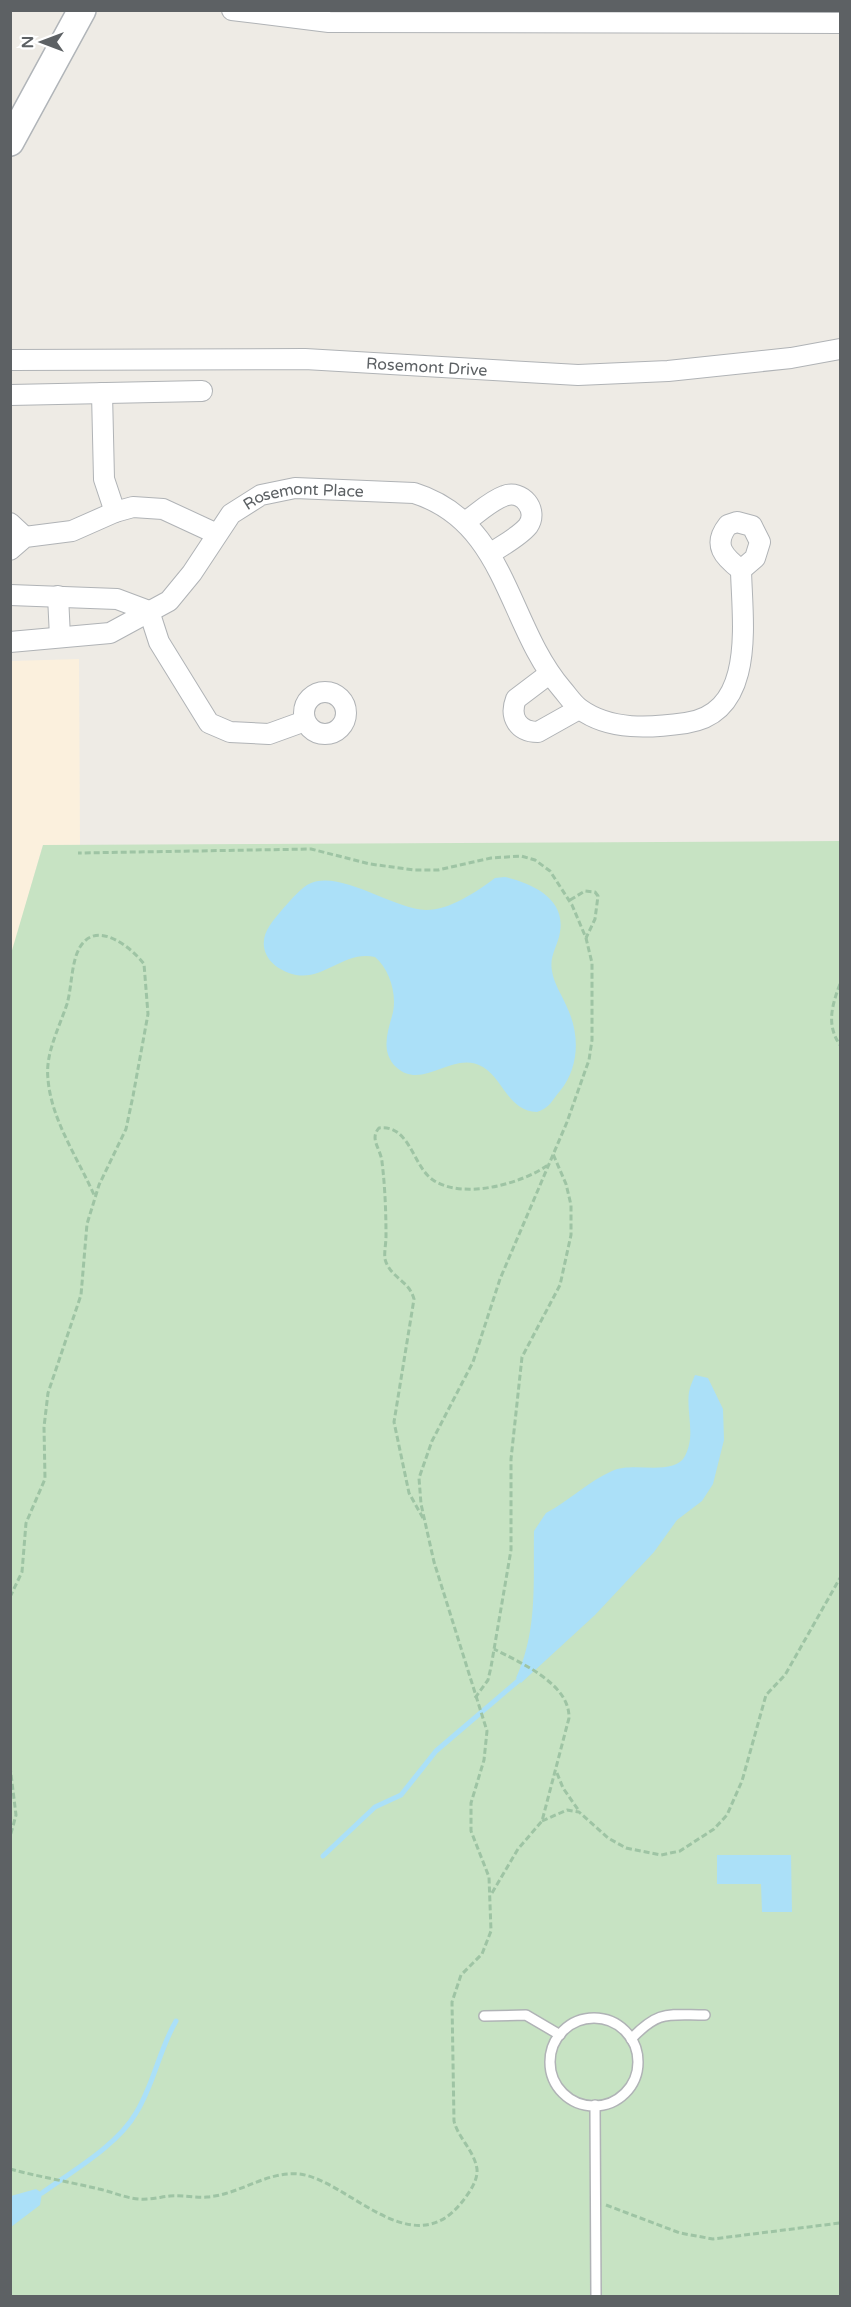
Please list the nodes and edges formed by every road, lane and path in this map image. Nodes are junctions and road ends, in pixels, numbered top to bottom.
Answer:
1 (82, 10) edge
2 (232, 10) edge
3 (840, 23) edge
4 (10, 142) edge
5 (840, 349) edge
6 (10, 360) edge
7 (201, 391) dead end
8 (102, 393) junction
9 (10, 394) edge
10 (115, 512) junction
11 (465, 522) junction
12 (217, 534) junction
13 (15, 537) edge
14 (490, 554) junction
15 (741, 570) dead end
16 (10, 595) edge
17 (58, 596) junction
18 (149, 611) junction
19 (60, 637) junction
20 (10, 642) edge
21 (549, 674) junction
22 (579, 709) junction
23 (305, 721) dead end
24 (78, 853) dead end
25 (570, 900) junction
26 (586, 938) junction
27 (840, 984) edge
28 (840, 1045) edge
29 (553, 1154) junction
30 (549, 1164) junction
31 (95, 1197) junction
32 (424, 1519) junction
33 (840, 1578) edge
34 (10, 1598) edge
35 (495, 1649) junction
36 (476, 1699) junction
37 (10, 1767) edge
38 (556, 1771) junction
39 (579, 1812) junction
40 (542, 1821) junction
41 (10, 1837) edge
42 (491, 1895) junction
43 (705, 2015) dead end
44 (484, 2016) dead end
45 (560, 2035) junction
46 (631, 2038) junction
47 (595, 2105) junction
48 (10, 2169) edge
49 (596, 2201) junction
50 (840, 2223) edge
51 (596, 2296) edge

1 - 4 main road
2 - 3 street
5 - 6 street, Rosemont Drive
7 - 8 street
8 - 9 street
8 - 10 street
10 - 12 street
10 - 13 street
11 - 12 street, Rosemont Place
11 - 14 street, Rosemont Place
11 - 14 street
12 - 18 street, Rosemont Place
14 - 21 street, Rosemont Place
15 - 22 street, Rosemont Place
16 - 17 street
17 - 18 street
17 - 19 street
18 - 19 street, Rosemont Place
18 - 23 street
19 - 20 street, Rosemont Place
21 - 22 street, Rosemont Place
21 - 22 street
24 - 25 path
25 - 26 path
25 - 26 path
26 - 29 path
27 - 28 path
29 - 30 path
29 - 35 path
30 - 32 path
30 - 32 path
31 - 31 path
31 - 34 path
32 - 36 path
33 - 39 path
35 - 36 path
35 - 38 path
36 - 42 path
37 - 41 path
38 - 39 path
38 - 40 path
39 - 40 path
40 - 42 path
42 - 48 path
43 - 46 lane
44 - 45 lane
45 - 46 lane
45 - 47 lane
46 - 47 lane
47 - 49 lane
49 - 50 path
49 - 51 lane

